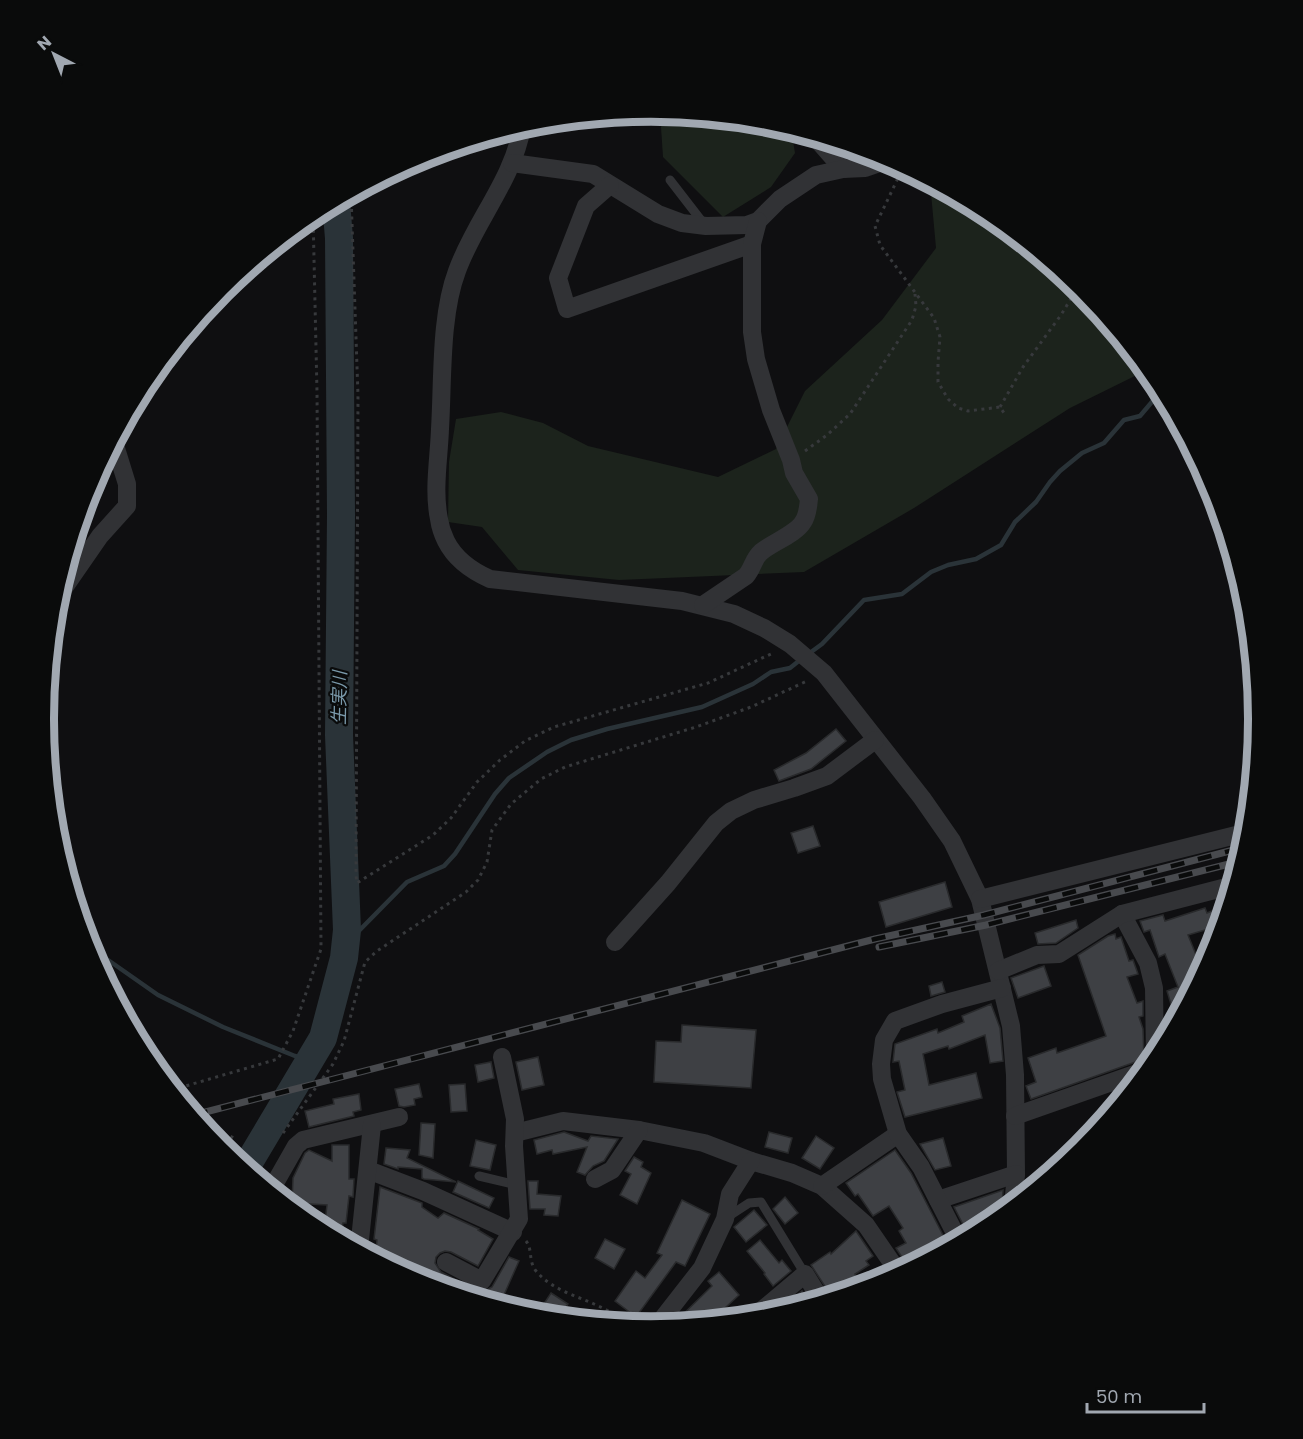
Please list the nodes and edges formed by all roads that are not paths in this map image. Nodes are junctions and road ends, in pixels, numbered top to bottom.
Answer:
1 (519, 137) edge
2 (825, 148) edge
3 (512, 163) junction
4 (874, 165) edge
5 (843, 168) junction
6 (670, 180) dead end
7 (610, 185) junction
8 (758, 221) junction
9 (706, 226) junction
10 (752, 244) junction
11 (117, 452) edge
12 (71, 578) edge
13 (703, 605) junction
14 (875, 740) junction
15 (1238, 834) edge
16 (1225, 887) edge
17 (980, 899) junction
18 (1122, 914) junction
19 (615, 942) dead end
20 (1000, 979) junction
21 (1158, 1035) edge
22 (502, 1057) dead end
23 (1131, 1075) edge
24 (1015, 1116) junction
25 (399, 1117) dead end
26 (372, 1125) junction
27 (639, 1130) junction
28 (515, 1132) junction
29 (898, 1134) junction
30 (751, 1161) junction
31 (368, 1170) junction
32 (1016, 1174) junction
33 (479, 1176) dead end
34 (596, 1179) dead end
35 (275, 1183) edge
36 (516, 1185) junction
37 (822, 1186) junction
38 (1014, 1195) edge
39 (938, 1200) junction
40 (725, 1219) junction
41 (513, 1232) junction
42 (955, 1234) edge
43 (360, 1241) edge
44 (446, 1262) dead end
45 (893, 1266) edge
46 (805, 1274) junction
47 (817, 1294) edge
48 (767, 1306) edge
49 (664, 1317) edge

1 - 3 street
2 - 5 street
3 - 7 street
3 - 13 street
4 - 5 street
5 - 8 street
6 - 9 lane
7 - 9 street
7 - 10 street
8 - 9 street
8 - 10 street
10 - 13 street
11 - 12 street
13 - 14 street
14 - 17 street
14 - 19 street
15 - 17 street
16 - 18 street
17 - 20 street
18 - 20 street
18 - 21 street
20 - 24 street
20 - 29 street
22 - 28 street
23 - 24 street
24 - 32 street
25 - 26 street
26 - 31 street
26 - 35 street
27 - 28 street
27 - 30 street
27 - 34 street
28 - 36 street
29 - 37 street
29 - 39 street
30 - 37 street
30 - 40 street
31 - 41 street
31 - 43 street
32 - 38 street
32 - 39 street
33 - 36 lane
36 - 41 street
37 - 45 street
39 - 42 street
40 - 46 lane
40 - 49 street
41 - 44 street
46 - 47 street
46 - 48 street

